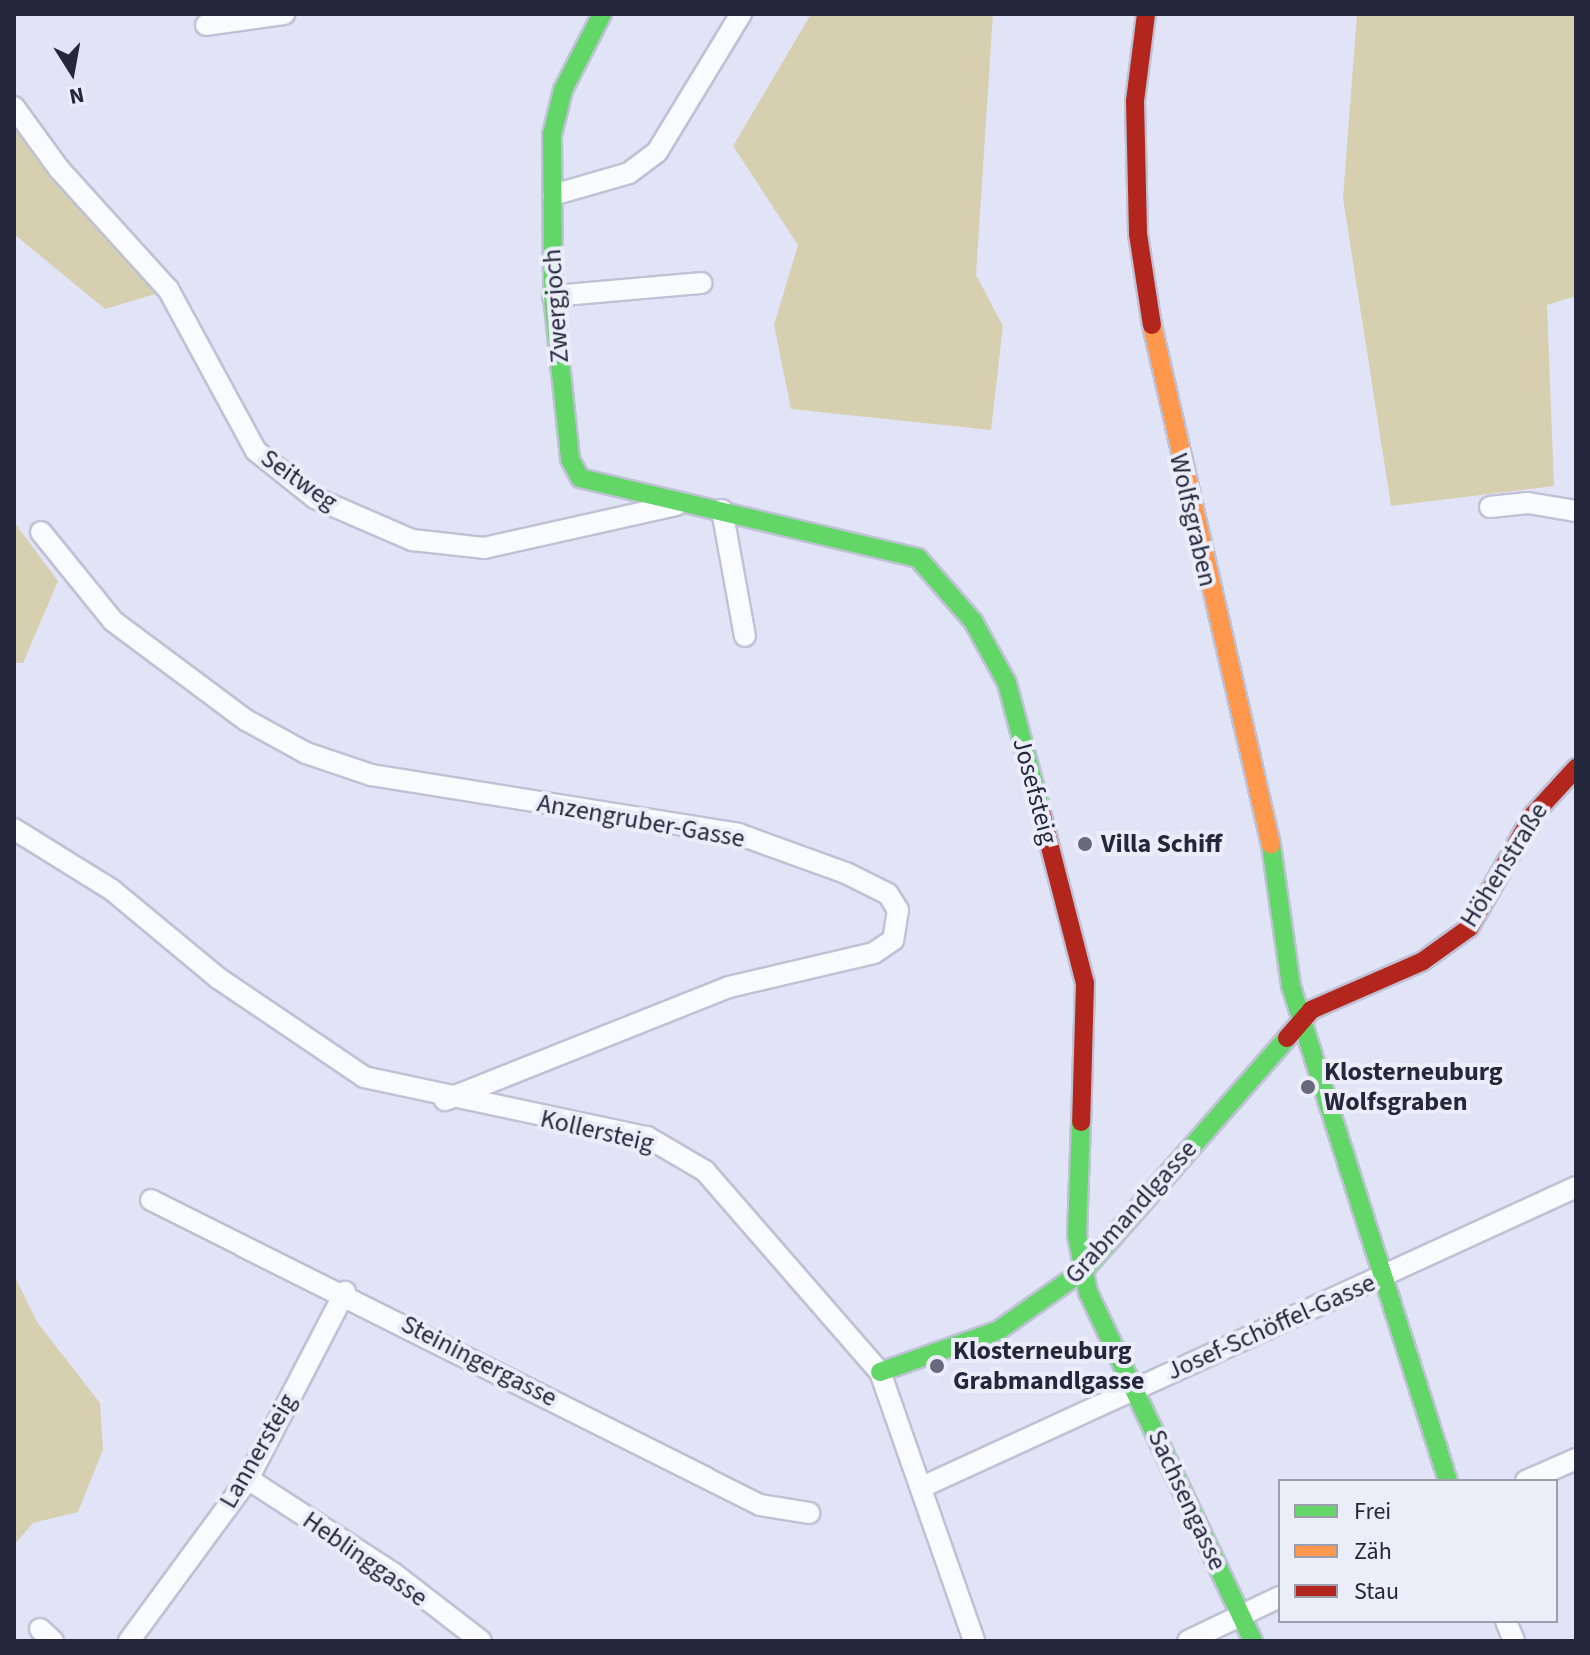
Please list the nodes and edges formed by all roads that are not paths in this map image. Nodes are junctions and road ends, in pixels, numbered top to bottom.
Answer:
1 (284, 14) edge
2 (602, 14) edge
3 (741, 14) edge
4 (1146, 14) edge
5 (206, 25) dead end
6 (14, 107) edge
7 (553, 195) junction
8 (701, 283) dead end
9 (553, 296) junction
10 (713, 507) junction
11 (1490, 507) dead end
12 (1576, 511) edge
13 (41, 532) dead end
14 (745, 636) dead end
15 (1576, 768) edge
16 (14, 829) edge
17 (1302, 1020) junction
18 (445, 1100) junction
19 (1576, 1187) edge
20 (151, 1200) dead end
21 (1084, 1270) junction
22 (1378, 1279) junction
23 (345, 1292) junction
24 (880, 1372) junction
25 (1135, 1389) junction
26 (1576, 1459) edge
27 (248, 1479) junction
28 (1447, 1479) edge
29 (1531, 1479) edge
30 (922, 1487) junction
31 (809, 1513) dead end
32 (1278, 1598) edge
33 (1241, 1616) junction
34 (129, 1641) edge
35 (481, 1641) edge
36 (974, 1641) edge
37 (1188, 1641) edge
38 (1253, 1641) edge

1 - 5 street
2 - 7 street, Zwergjoch
3 - 7 street
4 - 17 street, Wolfsgraben
6 - 10 street, Seitweg
7 - 9 street, Zwergjoch
8 - 9 street
9 - 10 street, Zwergjoch
10 - 14 street
10 - 21 street, Josefsteig
11 - 12 street
13 - 18 street, Anzengruber-Gasse
15 - 17 street, Höhenstraße
16 - 18 street, Kollersteig
17 - 21 street, Grabmandlgasse
17 - 22 street, Wolfsgraben
18 - 24 street, Kollersteig
19 - 22 street, Josef-Schöffel-Gasse
20 - 23 street, Steiningergasse
21 - 24 street, Grabmandlgasse
21 - 25 street, Sachsengasse
22 - 25 street, Josef-Schöffel-Gasse
22 - 28 street, Wolfsgraben
23 - 27 street, Lannersteig
23 - 31 street, Steiningergasse
24 - 30 street, Kollersteig
25 - 30 street, Josef-Schöffel-Gasse
25 - 33 street, Sachsengasse
26 - 29 street
27 - 34 street, Lannersteig
27 - 35 street, Heblinggasse
30 - 36 street, Kollersteig
32 - 33 street
33 - 37 street
33 - 38 street, Sachsengasse

